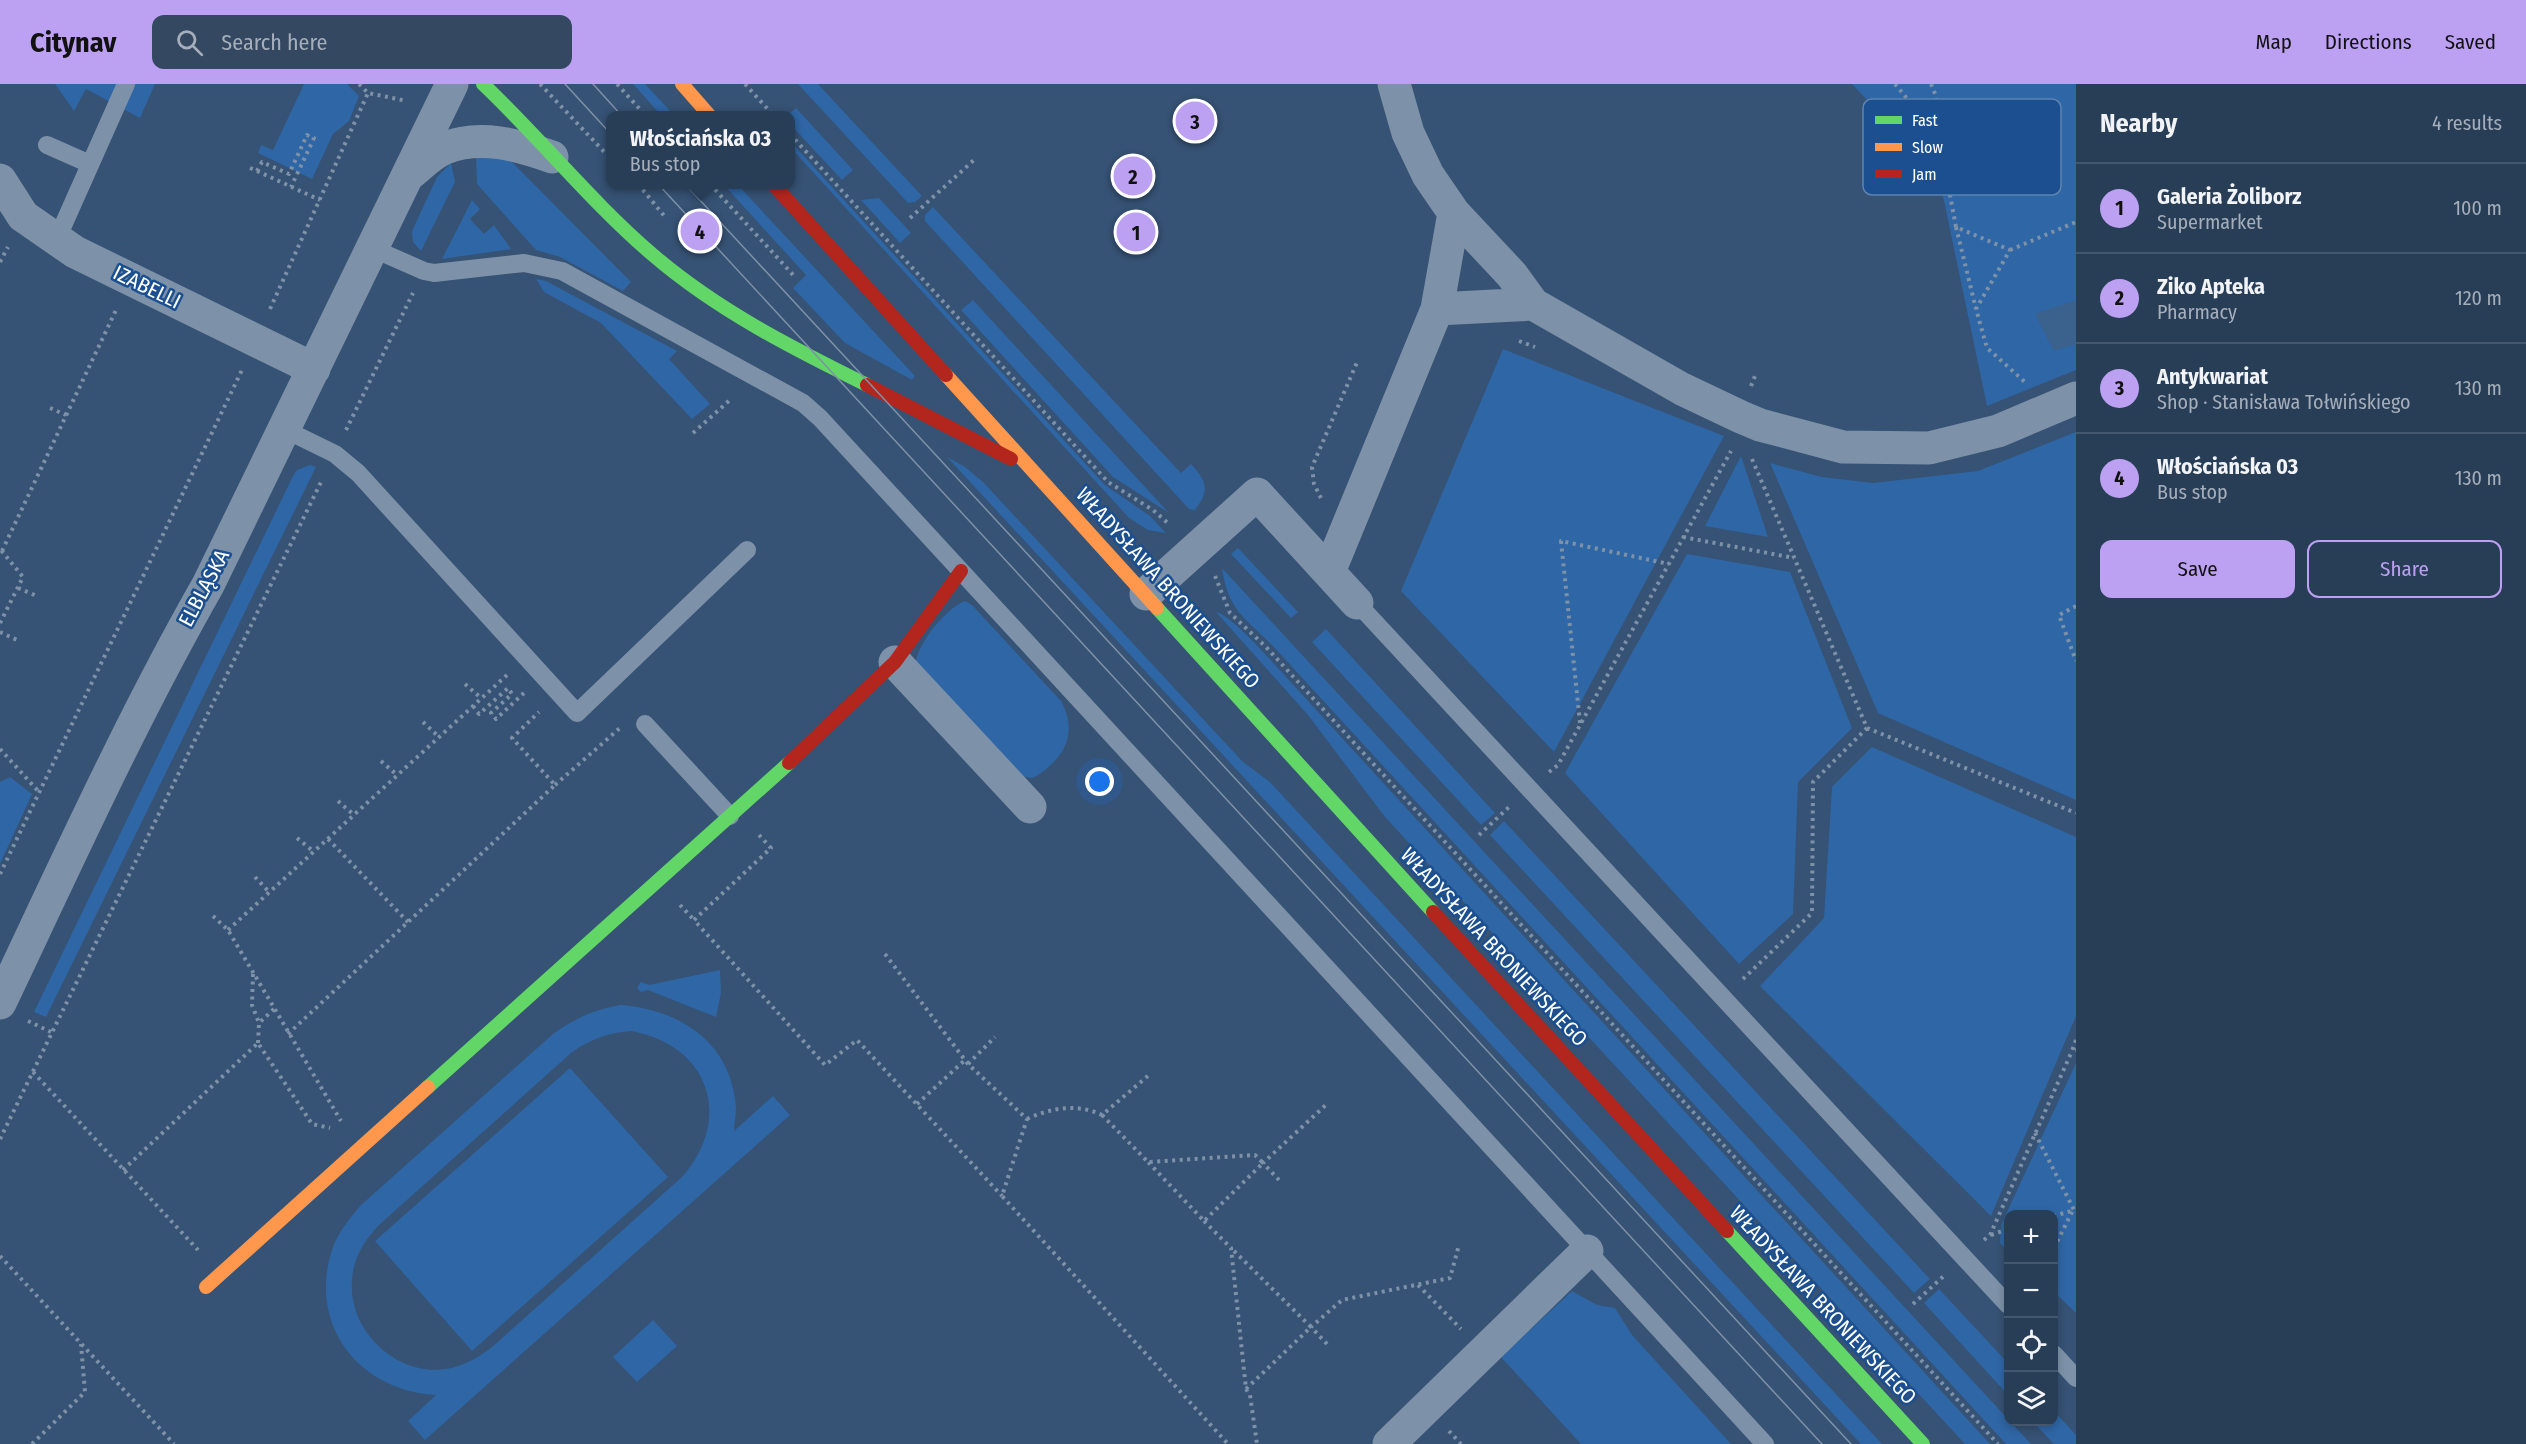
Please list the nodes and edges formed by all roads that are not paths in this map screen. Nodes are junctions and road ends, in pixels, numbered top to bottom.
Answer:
1 (126, 84) edge
2 (453, 84) edge
3 (483, 84) edge
4 (682, 84) edge
5 (1394, 84) edge
6 (706, 111) edge
7 (47, 144) dead end
8 (552, 157) junction
9 (90, 164) junction
10 (409, 174) junction
11 (0, 180) edge
12 (778, 189) edge
13 (1454, 213) junction
14 (57, 239) junction
15 (374, 249) junction
16 (1533, 304) junction
17 (1437, 309) junction
18 (314, 369) junction
19 (2064, 403) edge
20 (284, 429) junction
21 (1038, 475) junction
22 (747, 550) dead end
23 (961, 571) junction
24 (1329, 572) junction
25 (1146, 594) junction
26 (1357, 603) joint
27 (895, 662) junction
28 (636, 723) road end
29 (1030, 807) dead end
30 (733, 813) junction
31 (9, 1009) edge
32 (1587, 1251) junction
33 (206, 1287) road end
34 (2004, 1301) edge
35 (2058, 1358) edge
36 (2076, 1378) edge
37 (1389, 1444) edge
38 (1765, 1444) edge
39 (1923, 1444) edge

1 - 9 lane
2 - 10 street, ELBLĄSKA
3 - 8 main road, WŁADYSŁAWA BRONIEWSKIEGO
4 - 6 main road
5 - 13 street
7 - 9 lane
8 - 10 street, ELBLĄSKA
8 - 21 main road, WŁADYSŁAWA BRONIEWSKIEGO
9 - 14 lane
10 - 15 street, ELBLĄSKA
11 - 14 street, IZABELLI
12 - 21 main road, WŁADYSŁAWA BRONIEWSKIEGO
13 - 16 street
13 - 17 street
14 - 18 street, IZABELLI
15 - 18 street, ELBLĄSKA
15 - 23 lane
16 - 17 street
16 - 19 street
17 - 24 street
18 - 20 street, ELBLĄSKA
20 - 22 lane
20 - 31 street, ELBLĄSKA
21 - 25 main road, WŁADYSŁAWA BRONIEWSKIEGO
23 - 27 main road
23 - 32 lane
24 - 25 street
24 - 26 street
25 - 39 main road, WŁADYSŁAWA BRONIEWSKIEGO
26 - 34 lane
27 - 29 street
27 - 30 main road
28 - 30 lane
30 - 33 main road
32 - 37 street
32 - 38 lane
35 - 36 lane

